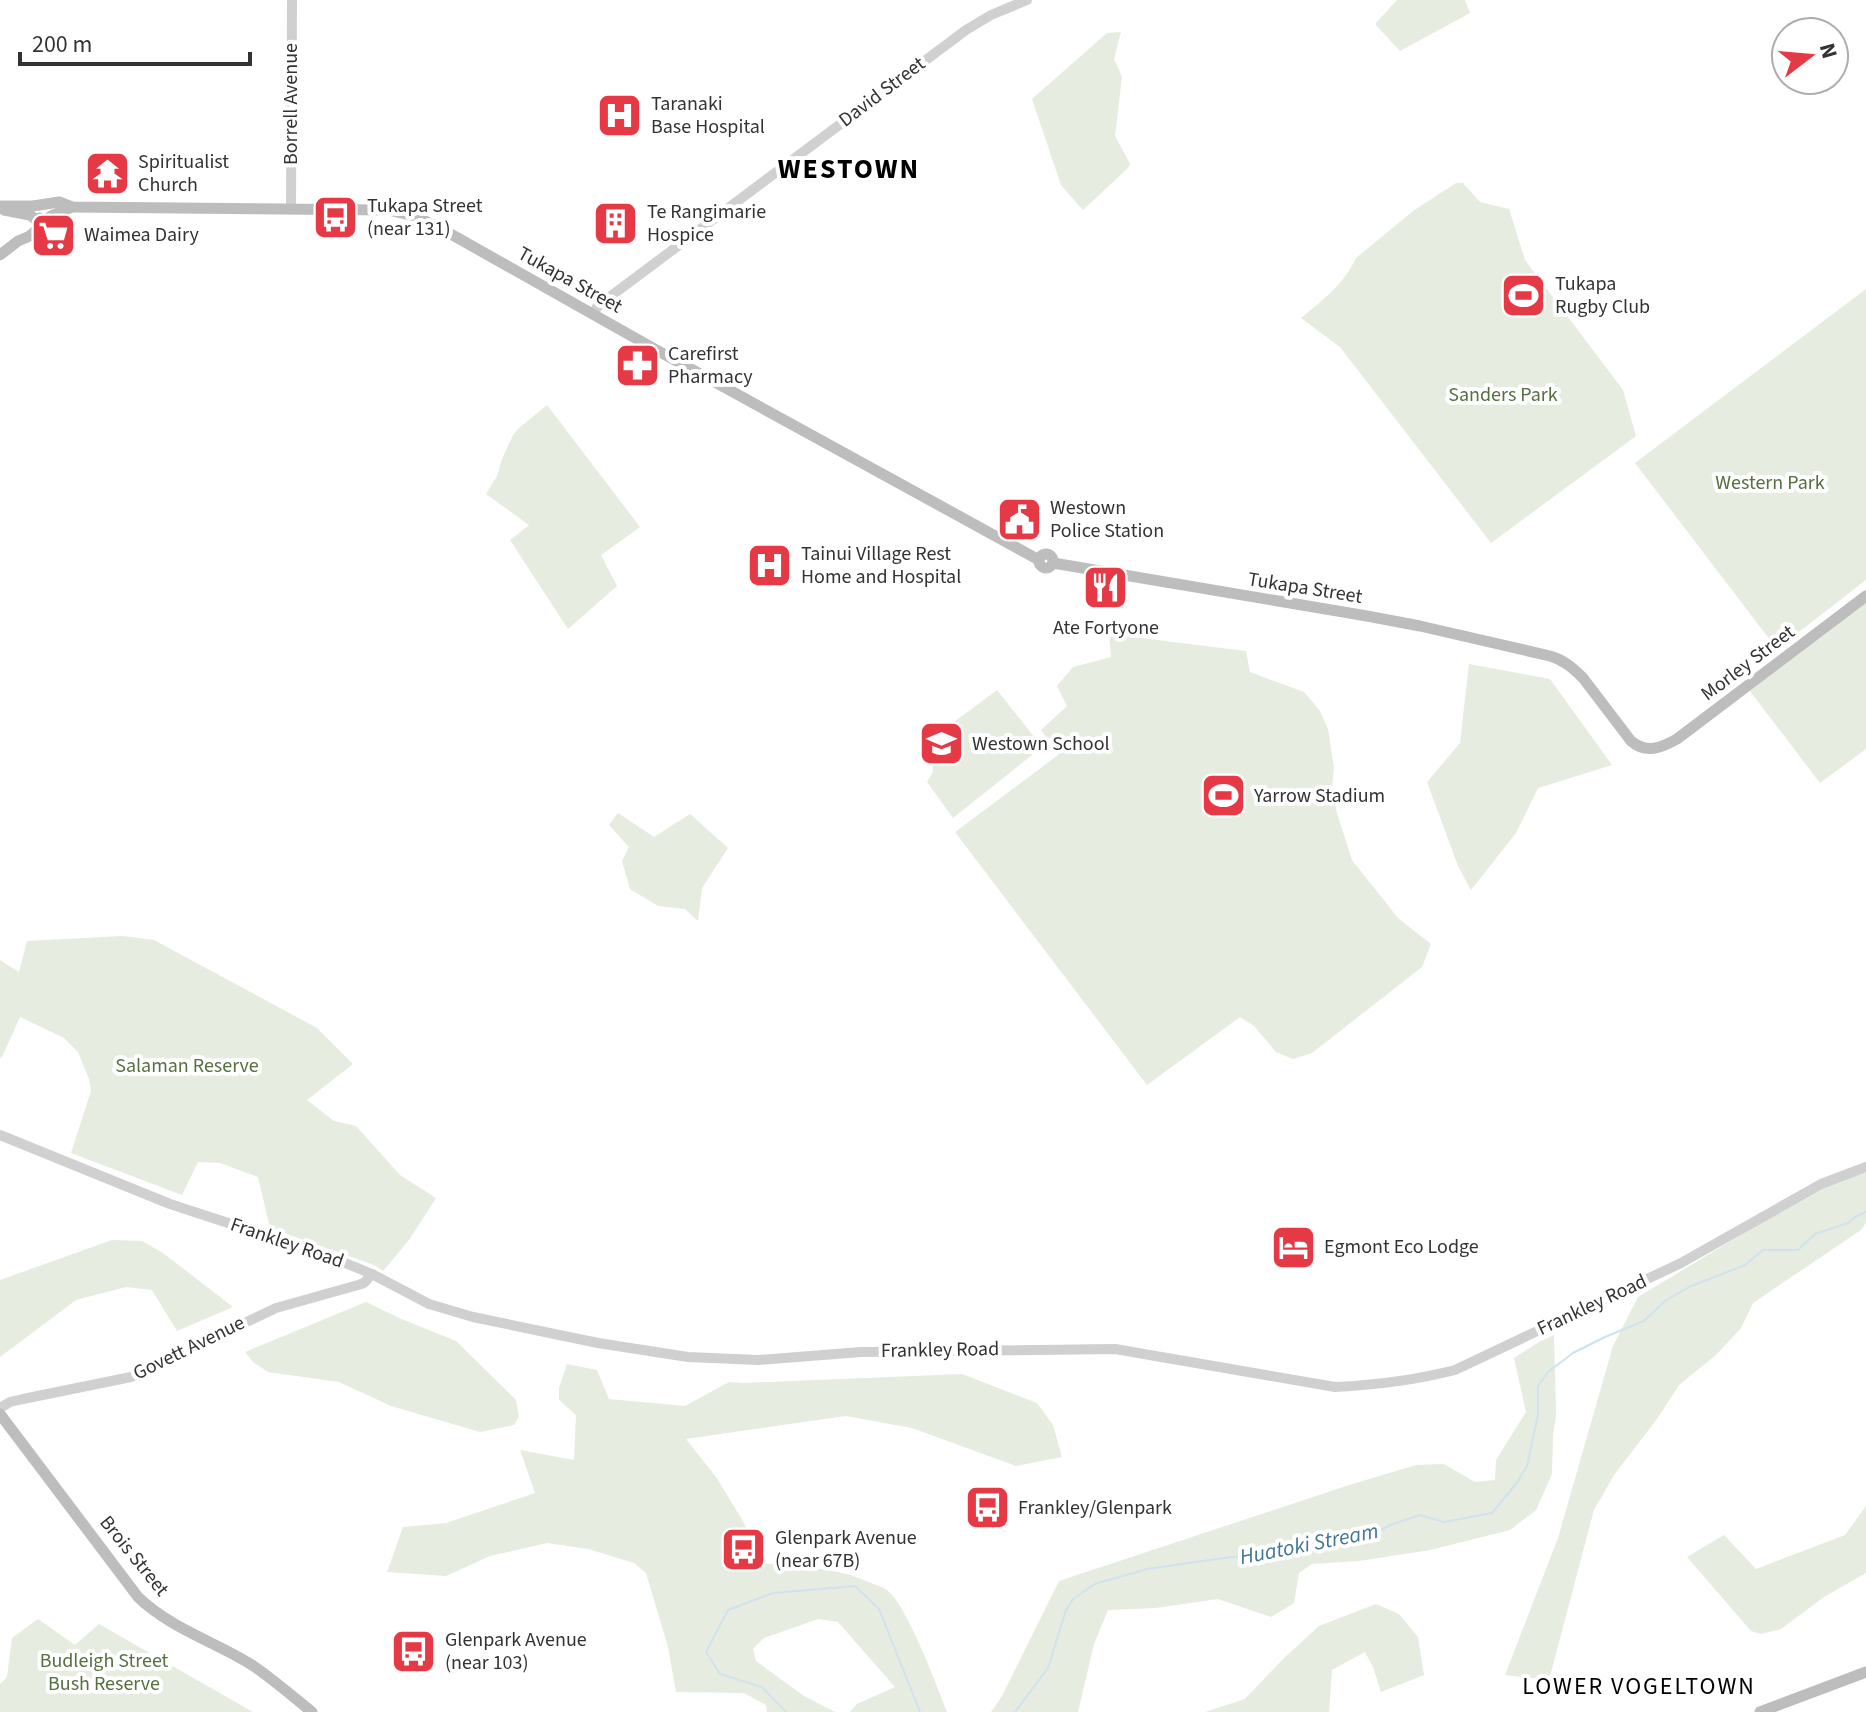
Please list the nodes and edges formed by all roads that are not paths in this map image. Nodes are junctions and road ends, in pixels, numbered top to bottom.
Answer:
1 (292, 0) edge
2 (1027, 0) edge
3 (291, 208) junction
4 (4, 209) edge
5 (38, 215) junction
6 (18, 241) junction
7 (0, 255) edge
8 (594, 314) junction
9 (1866, 596) edge
10 (1648, 749) joint
11 (0, 1135) edge
12 (1866, 1167) edge
13 (372, 1274) junction
14 (0, 1408) edge
15 (0, 1414) edge
16 (1866, 1672) edge
17 (312, 1712) edge
18 (1760, 1712) edge

1 - 3 street, Borrell Avenue
2 - 8 street, David Street
3 - 5 main road, Tukapa Street
3 - 8 main road, Tukapa Street
4 - 5 main road
4 - 6 main road
5 - 6 main road
6 - 7 main road
8 - 10 main road, Tukapa Street
9 - 10 main road, Morley Street
11 - 13 street, Frankley Road
12 - 13 street, Frankley Road
13 - 14 street, Govett Avenue
15 - 17 main road, Brois Street
16 - 18 main road

